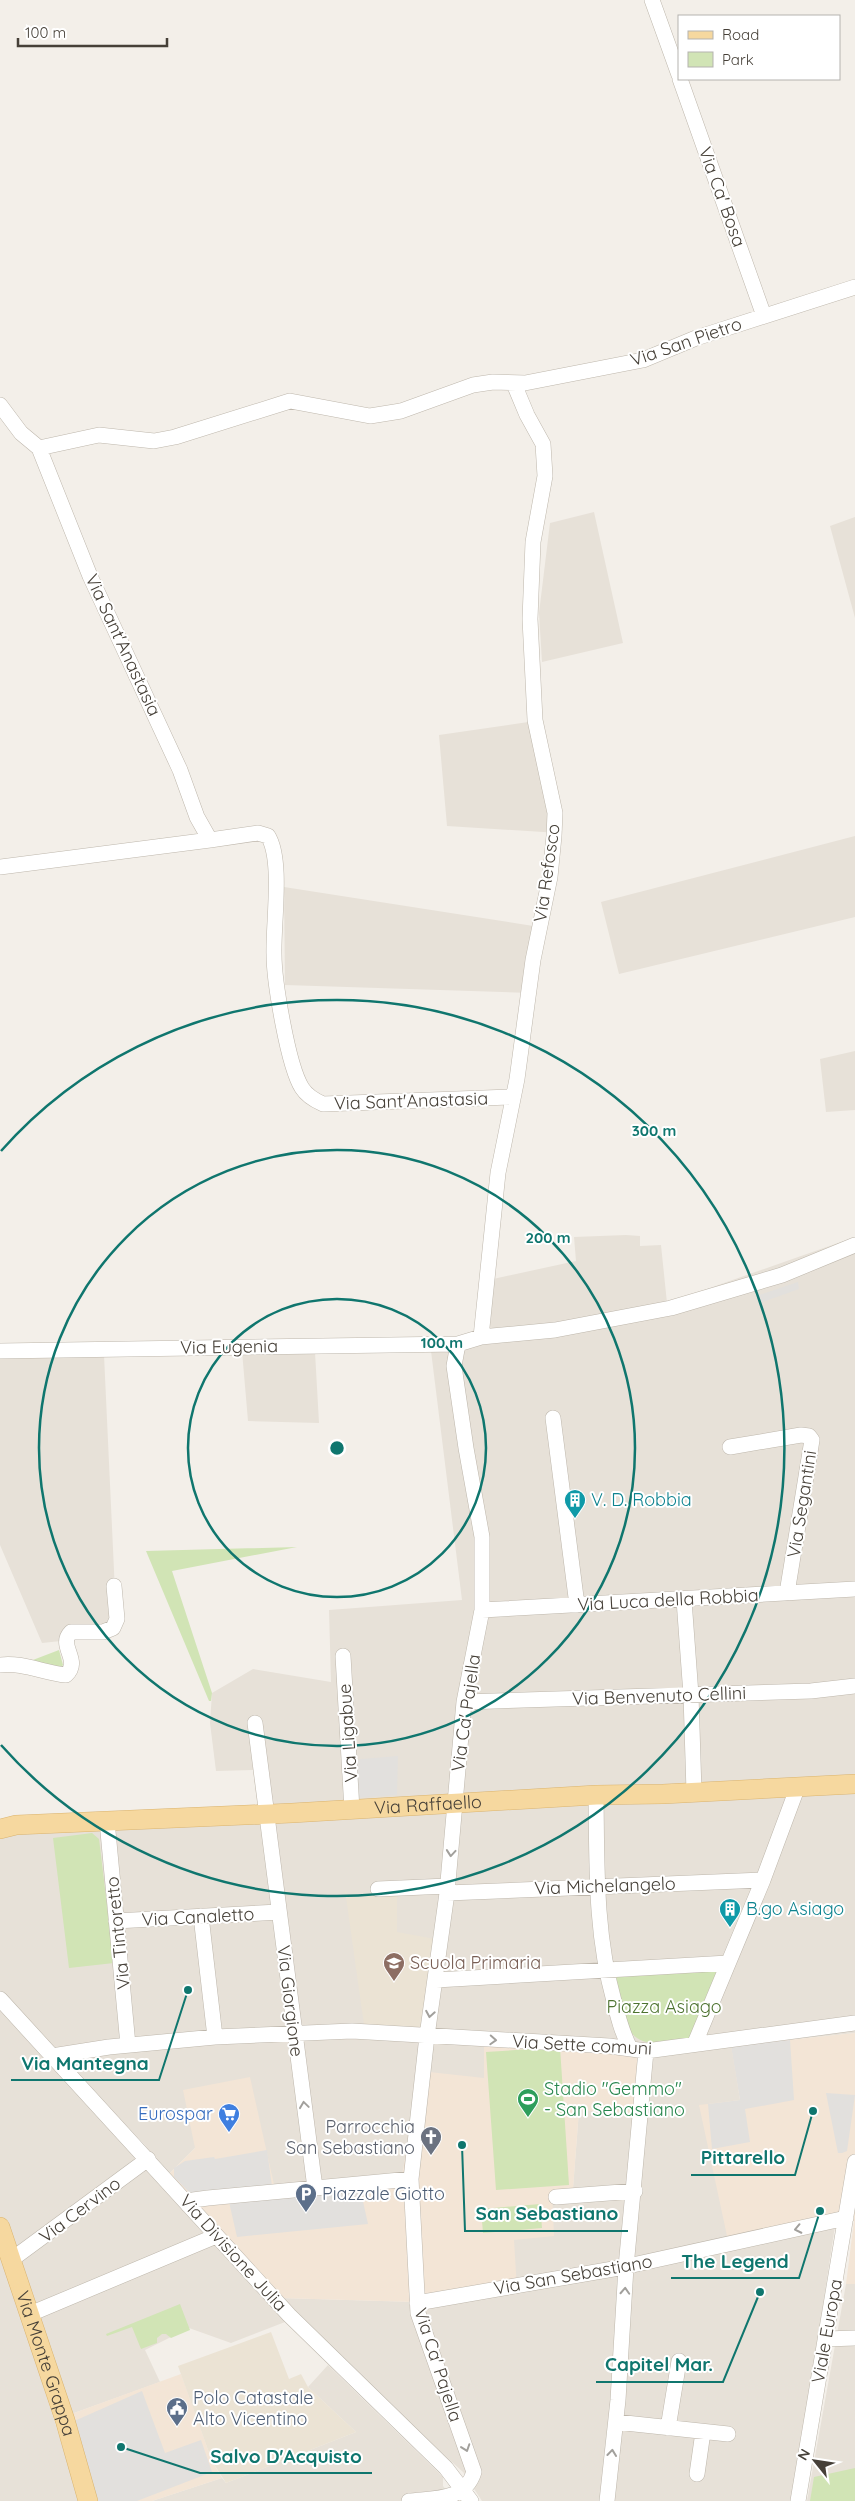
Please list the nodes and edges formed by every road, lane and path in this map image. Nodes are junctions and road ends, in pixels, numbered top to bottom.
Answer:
1 (652, 0) edge
2 (678, 71) edge
3 (680, 80) edge
4 (855, 287) edge
5 (764, 316) junction
6 (514, 384) junction
7 (0, 405) edge
8 (39, 448) junction
9 (210, 840) junction
10 (0, 867) edge
11 (513, 1097) junction
12 (855, 1245) edge
13 (481, 1338) junction
14 (458, 1344) junction
15 (0, 1351) edge
16 (553, 1418) dead end
17 (730, 1447) dead end
18 (114, 1586) dead end
19 (855, 1589) edge
20 (787, 1593) junction
21 (684, 1600) junction
22 (577, 1605) junction
23 (482, 1610) junction
24 (342, 1656) dead end
25 (0, 1665) edge
26 (855, 1686) edge
27 (691, 1695) junction
28 (464, 1702) junction
29 (255, 1723) dead end
30 (855, 1784) edge
31 (794, 1787) junction
32 (694, 1792) junction
33 (596, 1795) junction
34 (455, 1805) junction
35 (352, 1810) junction
36 (267, 1814) junction
37 (108, 1821) junction
38 (0, 1829) edge
39 (763, 1880) junction
40 (597, 1886) junction
41 (378, 1889) dead end
42 (448, 1890) junction
43 (279, 1912) junction
44 (201, 1916) junction
45 (116, 1922) junction
46 (728, 1963) junction
47 (605, 1969) junction
48 (436, 1980) junction
49 (0, 1999) edge
50 (855, 2023) edge
51 (294, 2033) junction
52 (427, 2036) junction
53 (215, 2037) junction
54 (695, 2043) junction
55 (128, 2045) junction
56 (630, 2048) junction
57 (646, 2051) junction
58 (52, 2056) junction
59 (148, 2159) junction
60 (855, 2162) edge
61 (411, 2179) junction
62 (315, 2188) junction
63 (635, 2191) junction
64 (556, 2197) dead end
65 (852, 2197) edge
66 (188, 2205) junction
67 (846, 2218) junction
68 (0, 2227) edge
69 (216, 2236) junction
70 (11, 2260) junction
71 (626, 2267) junction
72 (417, 2303) junction
73 (30, 2314) junction
74 (855, 2338) edge
75 (826, 2339) junction
76 (679, 2361) dead end
77 (616, 2422) junction
78 (668, 2428) junction
79 (703, 2432) junction
80 (728, 2434) dead end
81 (697, 2474) dead end
82 (467, 2495) edge
83 (88, 2501) edge
84 (409, 2501) edge
85 (607, 2501) edge
86 (798, 2501) edge

1 - 2 street
3 - 5 street, Via Ca' Bosa
4 - 5 street, Via San Pietro
5 - 6 street, Via San Pietro
6 - 8 street, Via San Pietro
6 - 11 street, Via Refosco
7 - 8 street
8 - 9 street, Via Sant'Anastasia
9 - 10 street, Via Sant'Anastasia
9 - 11 street, Via Sant'Anastasia
11 - 13 street, Via Refosco
12 - 13 street
13 - 14 street
14 - 15 street, Via Eugenia
14 - 23 street, Via Ca' Pajella
16 - 22 street
17 - 20 street, Via Segantini
18 - 25 street
19 - 20 street, Via Luca della Robbia
20 - 21 street, Via Luca della Robbia
21 - 22 street, Via Luca della Robbia
21 - 27 street
22 - 23 street, Via Luca della Robbia
23 - 28 street, Via Ca' Pajella
24 - 35 street, Via Ligabue
26 - 27 street, Via Benvenuto Cellini
27 - 28 street, Via Benvenuto Cellini
27 - 32 street
28 - 34 street, Via Ca' Pajella
29 - 36 street, Via Giorgione
30 - 31 main road, Via Raffaello
31 - 32 main road, Via Raffaello
31 - 39 street
32 - 33 main road, Via Raffaello
33 - 34 main road, Via Raffaello
33 - 40 street
34 - 35 main road, Via Raffaello
34 -> 42 street, Via Ca' Pajella
35 - 36 main road, Via Raffaello
36 - 37 main road, Via Raffaello
36 - 43 street, Via Giorgione
37 - 38 main road, Via Raffaello
37 - 45 street, Via Tintoretto
39 - 40 street, Via Michelangelo
39 - 46 street
40 - 42 street, Via Michelangelo
40 - 47 street
41 - 42 street, Via Michelangelo
42 - 48 street, Via Ca' Pajella
43 - 44 street, Via Canaletto
43 - 51 street, Via Giorgione
44 - 45 street, Via Canaletto
44 - 53 street
45 - 55 street, Via Tintoretto
46 - 47 street
46 - 54 street
47 - 48 street
47 - 56 street
48 -> 52 street, Via Ca' Pajella
49 - 58 street, Via Divisione Julia
50 - 54 street, Via Sette comuni
51 - 52 street, Via Sette comuni
51 - 53 street, Via Sette comuni
62 -> 51 street, Via Giorgione
52 -> 56 street, Via Sette comuni
52 - 61 street, Via Ca' Pajella
53 - 55 street, Via Sette comuni
54 - 57 street, Via Sette comuni
55 - 58 street, Via Sette comuni
56 - 57 street, Via Sette comuni
57 - 63 street
58 - 59 street, Via Divisione Julia
59 - 66 street, Via Divisione Julia
59 - 70 street, Via Cervino
60 - 65 street, Viale Europa
61 - 62 street
61 - 72 street, Via Ca' Pajella
62 - 66 street
63 - 64 street
63 - 71 street
65 - 67 street, Viale Europa
66 - 69 street, Via Divisione Julia
67 -> 71 street, Via San Sebastiano
67 - 75 street, Viale Europa
68 - 70 main road, Via Monte Grappa
69 - 73 street
69 - 82 street, Via Divisione Julia
70 - 73 main road, Via Monte Grappa
71 - 72 street, Via San Sebastiano
77 -> 71 street
72 -> 82 street, Via Ca' Pajella
73 - 83 main road, Via Monte Grappa
74 - 75 street
75 - 86 street, Viale Europa
76 - 78 street
77 - 78 street
85 -> 77 street
78 - 79 street
79 - 80 street
79 - 81 street
82 - 84 street

